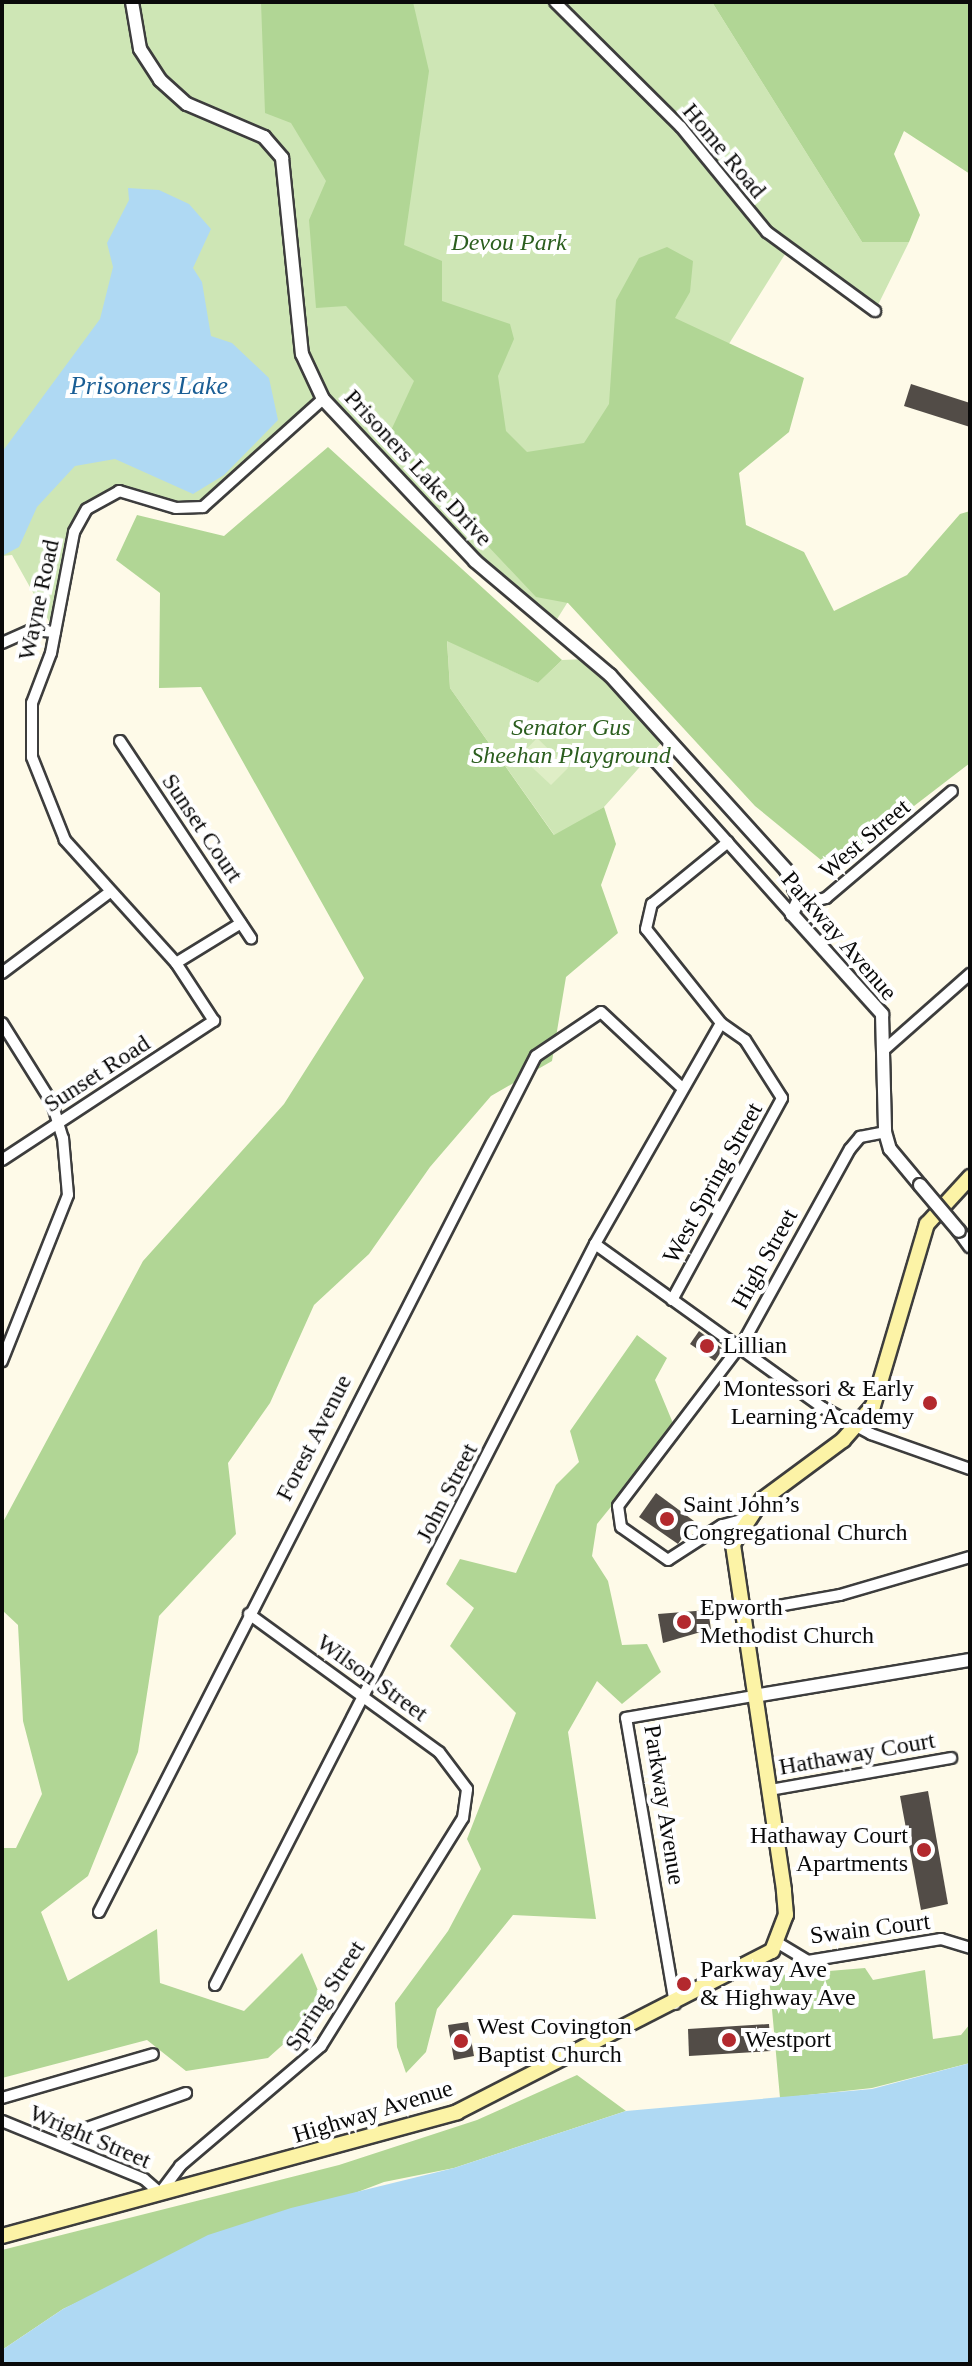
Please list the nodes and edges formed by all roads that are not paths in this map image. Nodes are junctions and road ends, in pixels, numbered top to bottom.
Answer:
1 (132, 2) edge
2 (555, 2) edge
3 (875, 311) dead end
4 (323, 399) junction
5 (55, 632) junction
6 (2, 643) edge
7 (120, 741) dead end
8 (655, 761) dead end
9 (952, 791) dead end
10 (728, 842) junction
11 (110, 892) junction
12 (795, 910) junction
13 (241, 923) junction
14 (251, 938) dead end
15 (176, 963) junction
16 (2, 973) edge
17 (970, 974) edge
18 (214, 1021) joint
19 (2, 1023) edge
20 (721, 1023) junction
21 (884, 1050) junction
22 (680, 1086) junction
23 (59, 1122) junction
24 (885, 1132) junction
25 (2, 1160) edge
26 (970, 1177) edge
27 (595, 1244) junction
28 (970, 1246) edge
29 (672, 1300) junction
30 (738, 1347) junction
31 (2, 1361) edge
32 (856, 1427) junction
33 (970, 1469) edge
34 (745, 1519) junction
35 (970, 1557) edge
36 (739, 1613) junction
37 (249, 1614) junction
38 (970, 1660) edge
39 (754, 1696) junction
40 (365, 1699) junction
41 (951, 1758) dead end
42 (464, 1780) joint
43 (770, 1790) junction
44 (99, 1912) dead end
45 (778, 1943) junction
46 (970, 1948) edge
47 (215, 1985) dead end
48 (675, 2004) junction
49 (153, 2054) dead end
50 (186, 2093) dead end
51 (2, 2098) edge
52 (2, 2121) edge
53 (59, 2144) junction
54 (160, 2193) junction
55 (2, 2236) edge

1 - 4 street, Prisoners Lake Drive
2 - 3 street, Home Road
4 - 5 street, Wayne Road
4 - 12 street, Prisoners Lake Drive
5 - 6 street
5 - 11 street, Wayne Road
7 - 13 street, Sunset Court
8 - 10 street, Parkway Avenue
9 - 12 street, West Street
10 - 12 street, Parkway Avenue
10 - 20 street, West Spring Street
11 - 15 street, Wayne Road
11 - 16 street
12 - 21 street, Parkway Avenue
13 - 14 street, Sunset Court
13 - 15 street
15 - 18 street, Wayne Road
17 - 21 street
18 - 23 street, Sunset Road
19 - 23 street
20 - 22 street, John Street
20 - 29 street, West Spring Street
21 - 24 street, Parkway Avenue
22 - 27 street, John Street
22 - 37 street, Forest Avenue
23 - 25 street, Sunset Road
23 - 31 street
24 - 28 street, Parkway Avenue, bridge
24 - 30 street, High Street
26 - 32 main road
27 - 29 street
27 - 40 street, John Street
29 - 30 street
30 - 32 street
30 - 34 street, High Street
32 - 33 street
32 - 34 main road
34 - 36 main road
35 - 36 street
36 - 39 main road
37 - 40 street, Wilson Street
37 - 44 street, Forest Avenue
38 - 39 street, Parkway Avenue
39 - 43 main road
39 - 48 street, Parkway Avenue
40 - 42 street, Wilson Street
40 - 47 street, John Street
41 - 43 street, Hathaway Court
42 - 54 street, Spring Street
43 - 45 main road
45 - 46 street, Swain Court
45 - 48 main road, Highway Avenue
48 - 54 main road, Highway Avenue
49 - 51 street
50 - 53 street
52 - 53 street, Wright Street
53 - 54 street, Wright Street
54 - 55 main road, Highway Avenue

